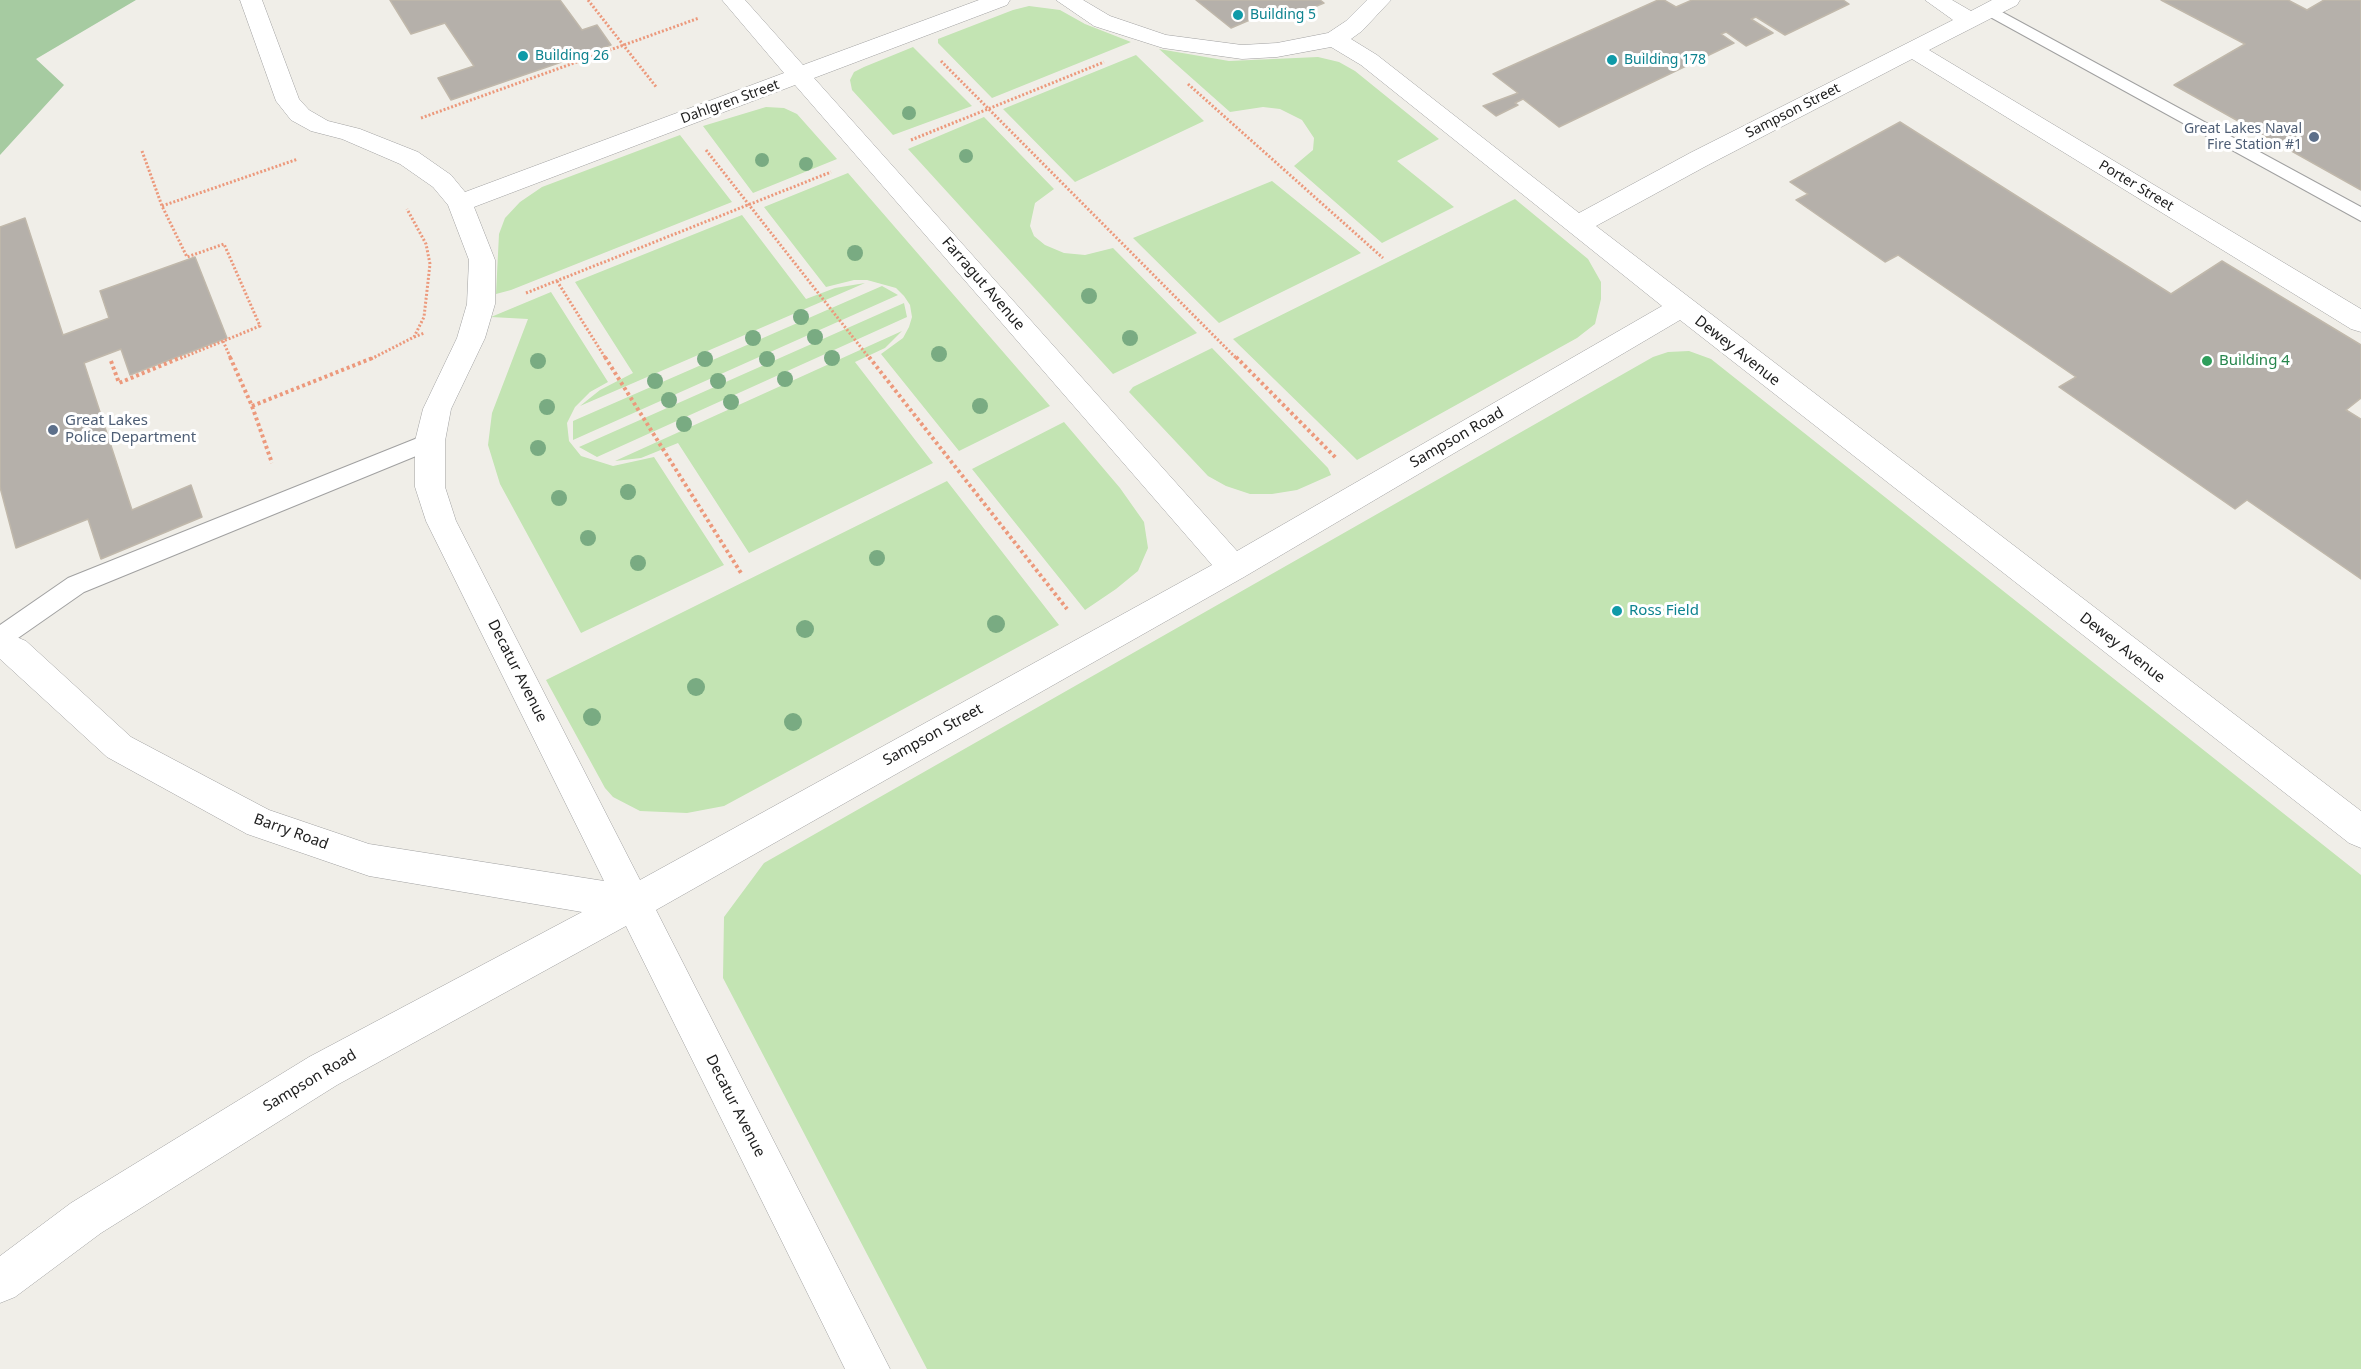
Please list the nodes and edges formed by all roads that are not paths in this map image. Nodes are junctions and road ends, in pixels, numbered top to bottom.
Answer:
1 (251, 0) edge
2 (733, 0) edge
3 (999, 0) edge
4 (1067, 0) edge
5 (1380, 0) edge
6 (1936, 0) edge
7 (1989, 10) edge
8 (1335, 39) junction
9 (1911, 49) junction
10 (800, 76) junction
11 (460, 203) junction
12 (2361, 215) edge
13 (1578, 225) junction
14 (1680, 308) junction
15 (2361, 322) edge
16 (430, 441) junction
17 (1233, 568) junction
18 (0, 638) edge
19 (0, 644) edge
20 (2361, 832) edge
21 (633, 903) junction
22 (0, 1282) edge
23 (868, 1369) edge

1 - 11 street, Decatur Avenue
2 - 10 street, Farragut Avenue
3 - 10 street, Dahlgren Street
4 - 8 street
5 - 8 street
6 - 7 street
7 - 9 street, Sampson Street
7 - 12 lane
8 - 13 street, Dewey Avenue
9 - 13 street, Sampson Street
9 - 15 street, Porter Street
10 - 11 street, Dahlgren Street
10 - 17 street, Farragut Avenue
11 - 16 street, Decatur Avenue
13 - 14 street, Dewey Avenue
14 - 17 street, Sampson Road
14 - 20 street, Dewey Avenue
16 - 18 lane
16 - 21 street, Decatur Avenue
17 - 21 street, Sampson Street
19 - 21 street, Barry Road
21 - 22 street, Sampson Road
21 - 23 street, Decatur Avenue

